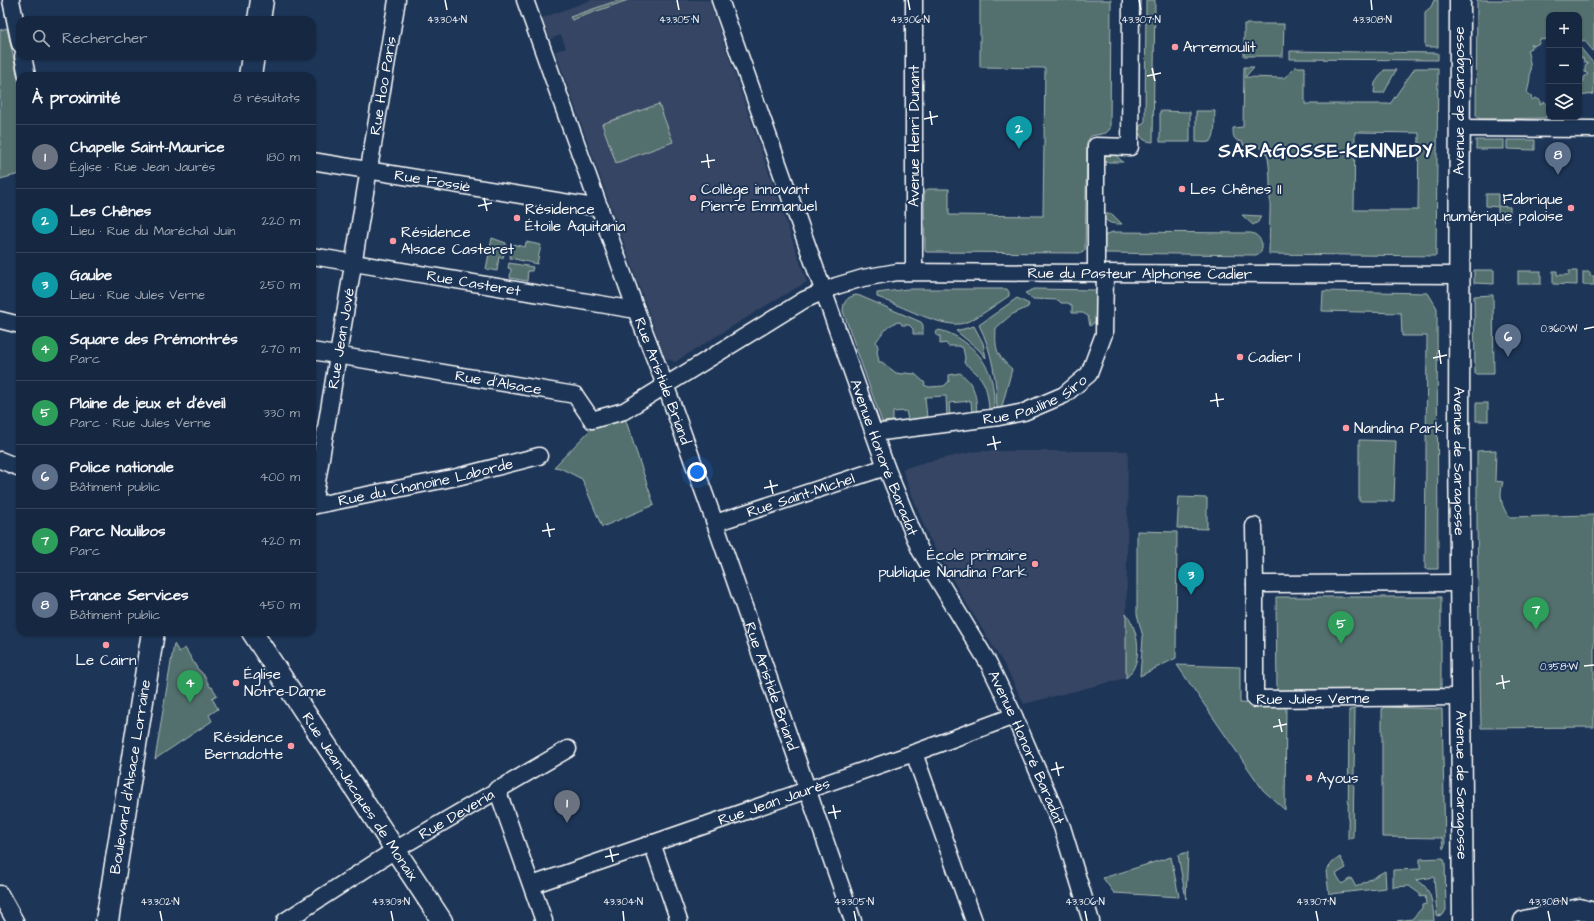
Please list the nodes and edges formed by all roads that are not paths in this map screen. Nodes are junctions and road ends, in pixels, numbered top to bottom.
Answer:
1 (10, 0) edge
2 (262, 0) edge
3 (397, 0) edge
4 (526, 0) edge
5 (720, 0) edge
6 (914, 0) edge
7 (1131, 0) edge
8 (1460, 0) edge
9 (260, 16) edge
10 (16, 26) edge
11 (23, 60) edge
12 (252, 60) edge
13 (26, 72) edge
14 (251, 72) edge
15 (1459, 128) junction
16 (1594, 129) edge
17 (316, 162) edge
18 (368, 171) junction
19 (600, 208) junction
20 (316, 257) edge
21 (353, 263) junction
22 (914, 271) junction
23 (1100, 273) junction
24 (1459, 275) junction
25 (823, 291) junction
26 (636, 310) junction
27 (0, 320) edge
28 (16, 324) edge
29 (316, 352) edge
30 (338, 355) junction
31 (665, 385) junction
32 (874, 433) junction
33 (539, 456) dead end
34 (0, 460) edge
35 (16, 466) edge
36 (886, 467) junction
37 (316, 488) edge
38 (316, 505) edge
39 (715, 523) junction
40 (1254, 526) dead end
41 (1461, 583) junction
42 (1255, 584) junction
43 (152, 636) edge
44 (255, 636) edge
45 (1461, 697) junction
46 (1014, 716) junction
47 (568, 749) dead end
48 (914, 753) junction
49 (497, 789) junction
50 (807, 789) junction
51 (652, 843) junction
52 (395, 850) junction
53 (532, 885) junction
54 (0, 894) edge
55 (1594, 913) edge
56 (14, 921) edge
57 (107, 921) edge
58 (286, 921) edge
59 (442, 921) edge
60 (544, 921) edge
61 (679, 921) edge
62 (852, 921) edge
63 (974, 921) edge
64 (1091, 921) edge
65 (1463, 921) edge
66 (1524, 921) edge

1 - 10 street
2 - 9 main road
3 - 18 street, Rue Hoo Paris
4 - 19 street, Rue Aristide Briand
5 - 25 street, Avenue Honoré Baradat
6 - 22 street, Avenue Henri Dunant
7 - 23 street, Rue Pauline Siro
8 - 15 street, Avenue de Saragosse
11 - 13 street
12 - 14 main road
15 - 16 street
15 - 24 street, Avenue de Saragosse
17 - 18 street, Rue Fossiè
18 - 19 street, Rue Fossiè
18 - 21 street, Rue Jean Jové
19 - 26 street, Rue Aristide Briand
20 - 21 street, Rue Casteret
21 - 26 street, Rue Casteret
21 - 30 street, Rue Jean Jové
22 - 23 street, Rue du Pasteur Alphonse Cadier
22 - 25 street, Rue du Pasteur Alphonse Cadier
23 - 24 street, Rue du Pasteur Alphonse Cadier
23 - 32 street, Rue Pauline Siro
24 - 41 street, Avenue de Saragosse
25 - 31 street
25 - 32 street, Avenue Honoré Baradat
26 - 31 street, Rue Aristide Briand
27 - 28 street
29 - 30 street, Rue d'Alsace
30 - 31 street, Rue d'Alsace
30 - 37 street, Rue Jean Jové
31 - 39 street, Rue Aristide Briand
32 - 36 street, Avenue Honoré Baradat
33 - 38 street, Rue du Chanoine Laborde
34 - 35 street
36 - 39 street, Rue Saint-Michel
36 - 46 street, Avenue Honoré Baradat
39 - 50 street, Rue Aristide Briand
40 - 42 street, Rue Jules Verne
41 - 42 street
41 - 45 street, Avenue de Saragosse
42 - 45 street, Rue Jules Verne
43 - 57 main road, Boulevard d'Alsace Lorraine
44 - 52 street, Rue Jean-Jacques de Monaix
45 - 65 street, Avenue de Saragosse
46 - 48 street, Rue Jean Jaurès
46 - 64 street, Avenue Honoré Baradat
47 - 49 street, Rue Deveria
48 - 50 street, Rue Jean Jaurès
48 - 63 street
49 - 52 street, Rue Deveria
49 - 53 street
50 - 51 street, Rue Jean Jaurès
50 - 62 street, Rue Aristide Briand
51 - 53 street, Rue Jean Jaurès
51 - 61 street
52 - 58 street, Rue Deveria
52 - 59 street, Rue Jean-Jacques de Monaix
53 - 60 street
54 - 56 street
55 - 66 street

